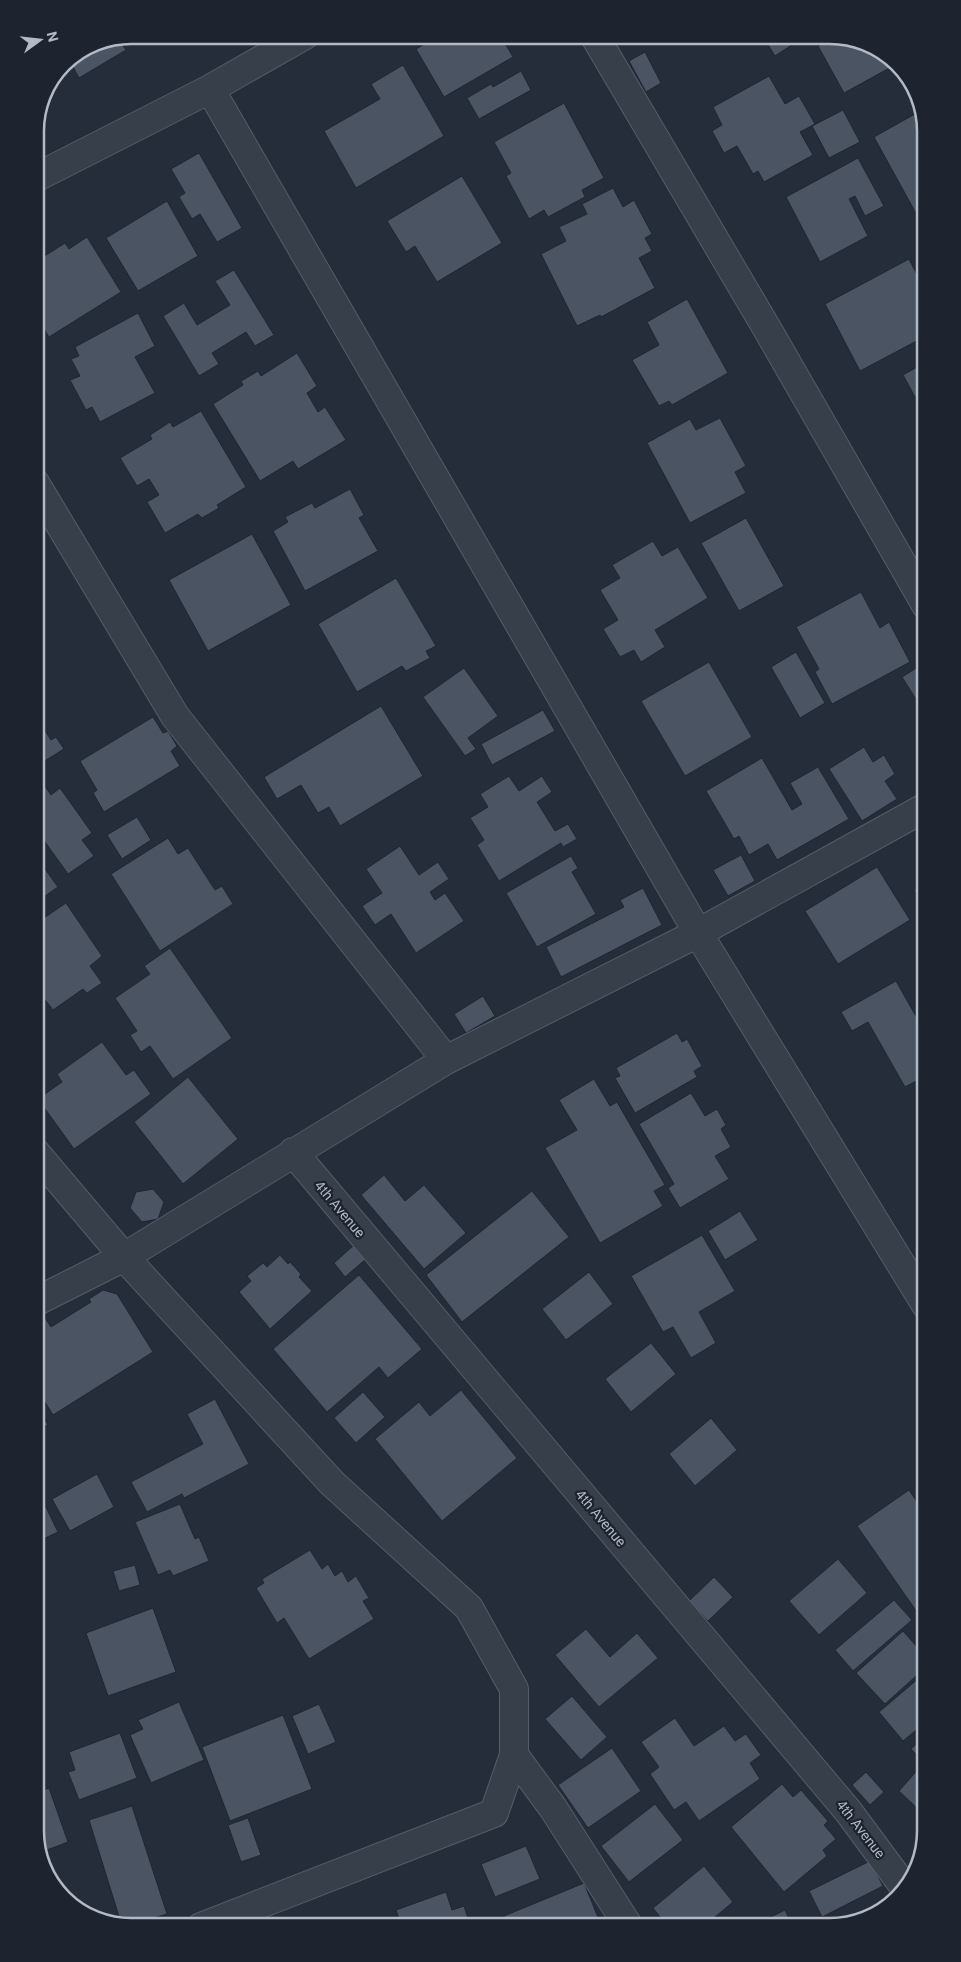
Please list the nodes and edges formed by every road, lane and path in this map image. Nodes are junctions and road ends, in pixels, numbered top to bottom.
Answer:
1 (270, 44) edge
2 (599, 44) edge
3 (210, 88) junction
4 (44, 173) edge
5 (44, 499) edge
6 (917, 589) edge
7 (917, 812) edge
8 (698, 934) junction
9 (446, 1060) junction
10 (293, 1152) junction
11 (44, 1163) edge
12 (124, 1257) junction
13 (917, 1290) edge
14 (44, 1297) edge
15 (514, 1756) junction
16 (901, 1882) edge
17 (224, 1918) edge
18 (623, 1918) edge

1 - 3 street
2 - 6 street
3 - 4 street
3 - 8 street
5 - 9 street
7 - 8 street
8 - 9 street
8 - 13 street
9 - 10 street
10 - 12 street
10 - 16 street, 4th Avenue
11 - 12 street
12 - 14 street
12 - 15 street
15 - 17 street
15 - 18 street

